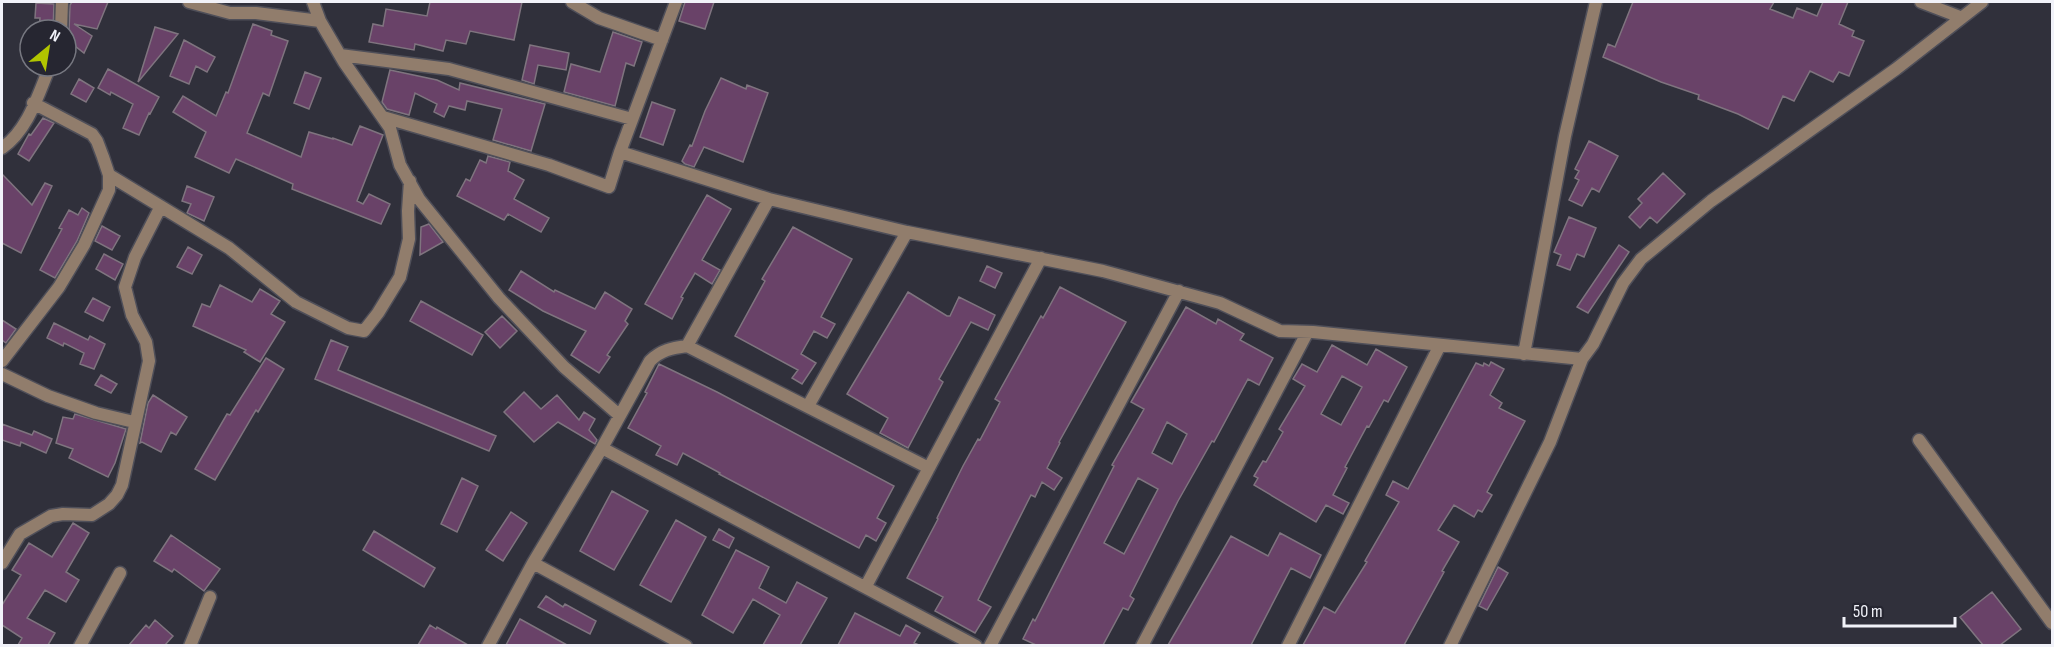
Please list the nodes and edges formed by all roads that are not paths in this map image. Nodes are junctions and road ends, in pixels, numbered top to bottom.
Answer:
1 (62, 2) edge
2 (189, 2) edge
3 (313, 2) edge
4 (572, 2) edge
5 (676, 2) edge
6 (1596, 2) edge
7 (1921, 2) edge
8 (1982, 2) edge
9 (1960, 17) junction
10 (61, 18) edge
11 (320, 21) junction
12 (662, 40) junction
13 (340, 54) junction
14 (44, 78) edge
15 (33, 103) junction
16 (383, 117) junction
17 (632, 119) junction
18 (2, 148) edge
19 (620, 152) junction
20 (109, 175) junction
21 (410, 181) junction
22 (769, 199) junction
23 (160, 207) junction
24 (907, 232) junction
25 (1041, 258) junction
26 (1179, 291) junction
27 (1307, 333) junction
28 (1440, 345) junction
29 (687, 346) junction
30 (1524, 354) junction
31 (1582, 359) junction
32 (2, 361) edge
33 (2, 374) edge
34 (808, 406) junction
35 (619, 415) junction
36 (134, 422) junction
37 (1919, 440) dead end
38 (602, 448) junction
39 (929, 468) junction
40 (533, 563) junction
41 (2, 564) edge
42 (120, 573) dead end
43 (866, 586) junction
44 (210, 597) dead end
45 (2052, 623) edge
46 (80, 645) edge
47 (190, 645) edge
48 (488, 645) edge
49 (686, 645) edge
50 (975, 645) edge
51 (990, 645) edge
52 (1142, 645) edge
53 (1288, 645) edge
54 (1450, 645) edge

1 - 10 street
2 - 11 street
3 - 11 street
4 - 12 street
5 - 12 street
6 - 30 street
7 - 9 street
8 - 9 street
9 - 31 street
11 - 13 street
12 - 17 street
13 - 16 street
13 - 17 street
14 - 15 street
15 - 18 street
15 - 20 street
16 - 19 street
16 - 21 street
17 - 19 street
19 - 22 street
20 - 23 street
20 - 32 street
21 - 23 street
21 - 35 street
22 - 24 street
22 - 29 street
23 - 36 street
24 - 25 street
24 - 34 street
25 - 26 street
25 - 39 street
26 - 27 street
26 - 51 street
27 - 28 street
27 - 52 street
28 - 30 street
28 - 53 street
29 - 34 street
29 - 35 street
30 - 31 street
31 - 54 street
33 - 36 street
34 - 39 street
35 - 38 street
36 - 41 street
37 - 45 street
38 - 40 street
38 - 43 street
39 - 43 street
40 - 48 street
40 - 49 street
42 - 46 street
43 - 50 street
44 - 47 street

